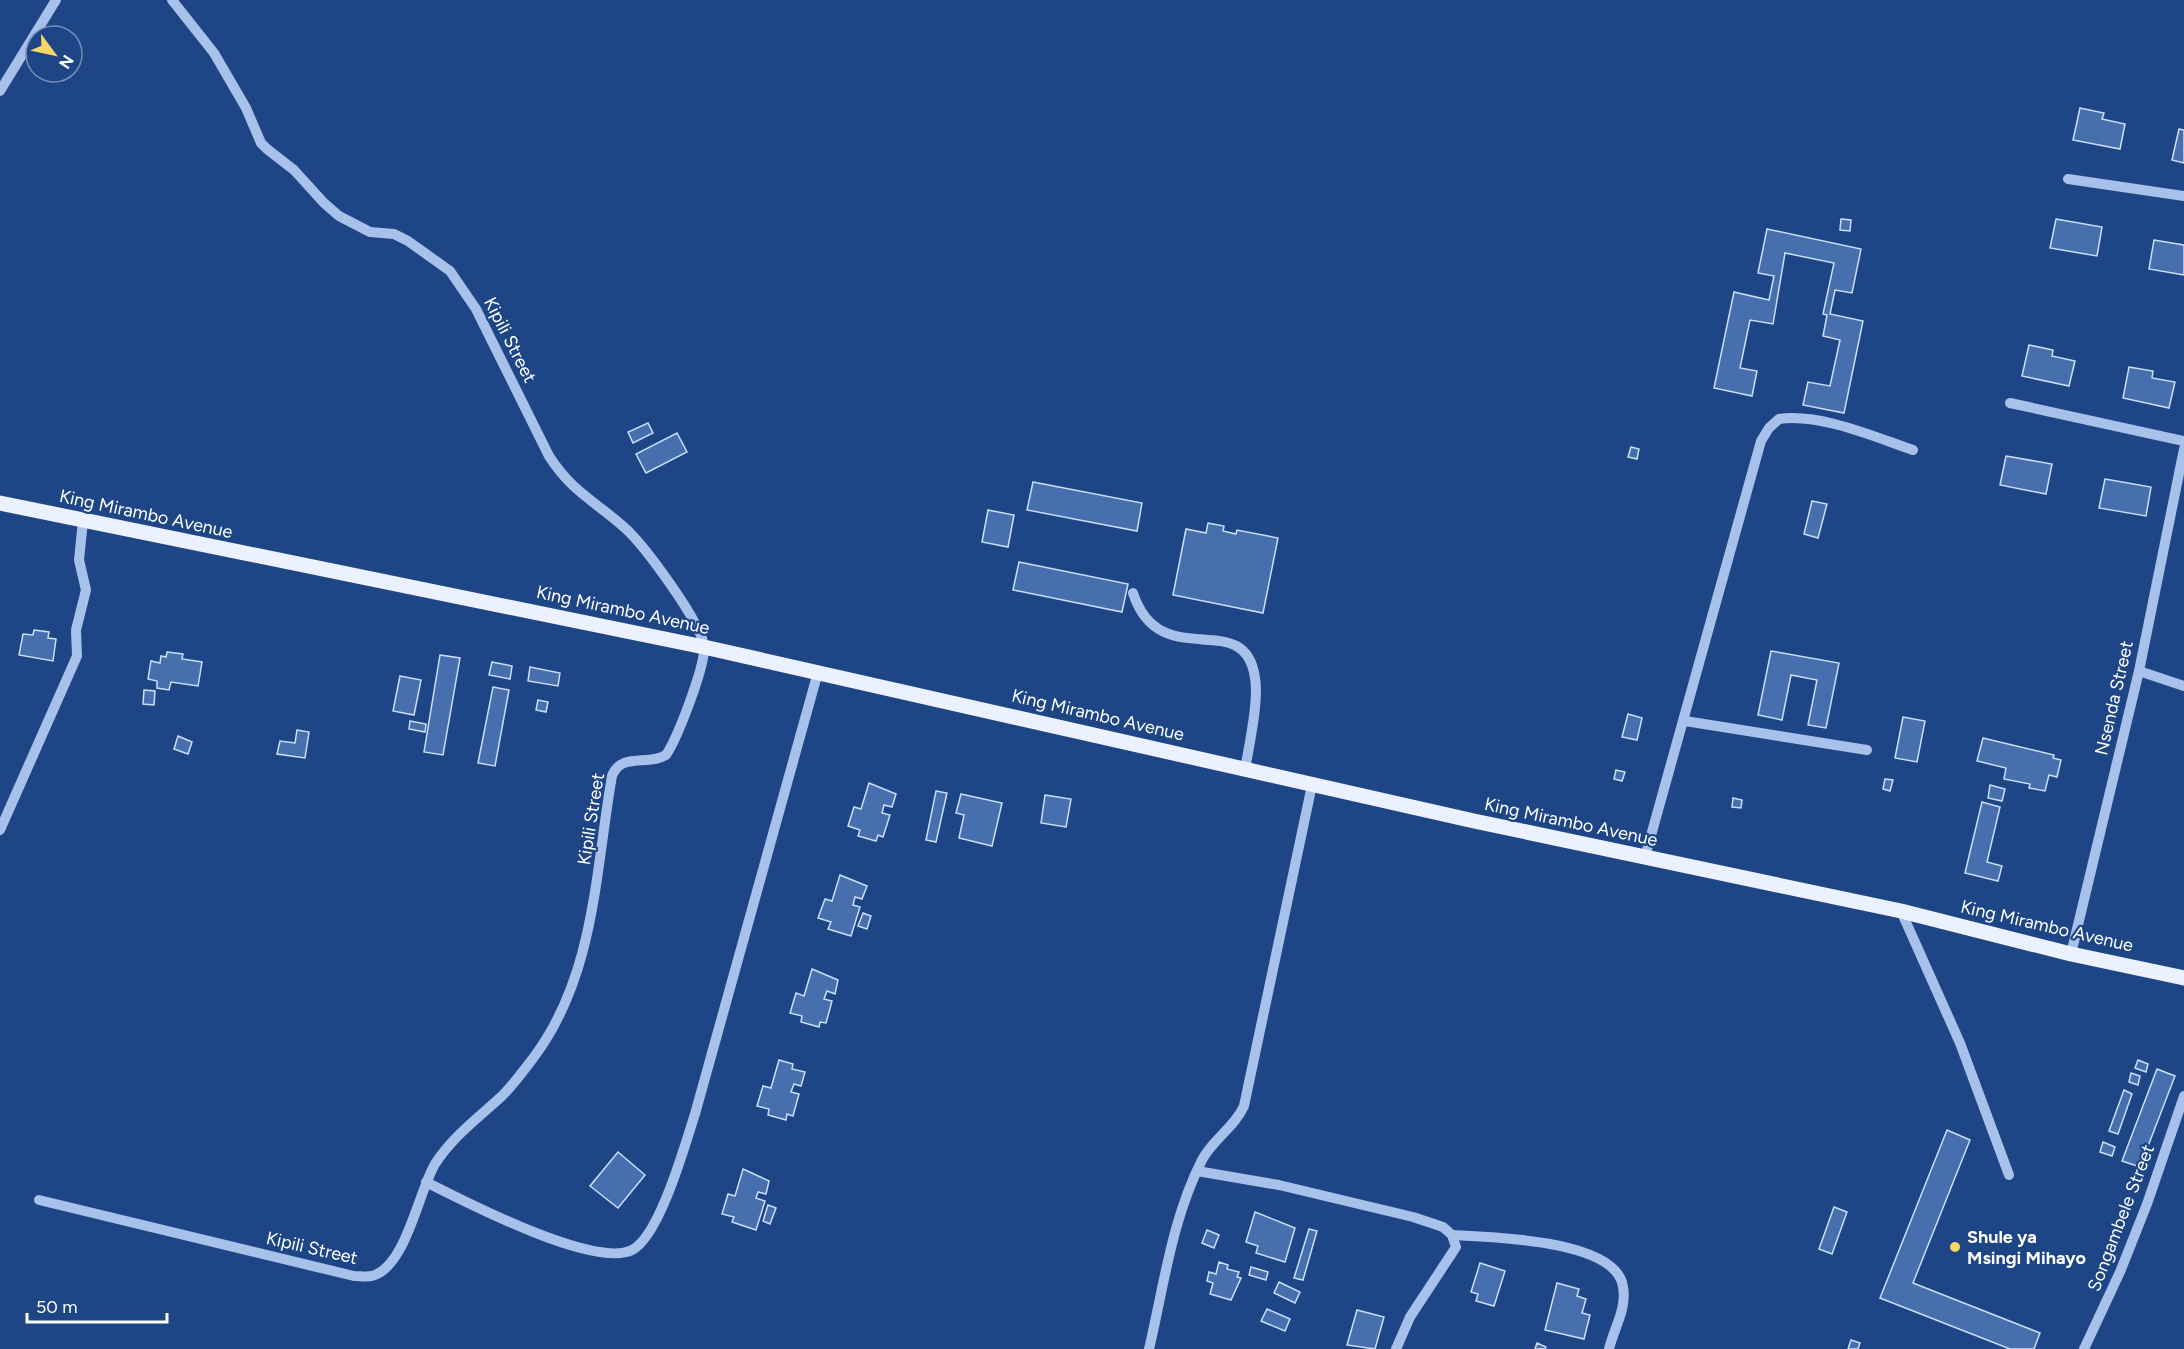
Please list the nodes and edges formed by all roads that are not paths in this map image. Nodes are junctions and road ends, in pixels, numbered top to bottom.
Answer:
1 (56, 0) edge
2 (172, 0) edge
3 (0, 92) edge
4 (2068, 179) dead end
5 (2184, 196) edge
6 (2010, 403) dead end
7 (2184, 441) edge
8 (2184, 449) edge
9 (1913, 450) dead end
10 (0, 503) edge
11 (83, 521) junction
12 (1133, 592) dead end
13 (704, 646) junction
14 (818, 672) junction
15 (2139, 672) junction
16 (2184, 686) edge
17 (1685, 721) junction
18 (1867, 750) dead end
19 (1245, 770) junction
20 (1312, 785) junction
21 (0, 830) edge
22 (1645, 857) junction
23 (1901, 911) junction
24 (2071, 954) junction
25 (2184, 978) edge
26 (2184, 1096) edge
27 (1197, 1171) junction
28 (2009, 1175) dead end
29 (426, 1182) junction
30 (39, 1200) dead end
31 (1452, 1235) junction
32 (1149, 1349) edge
33 (1396, 1349) edge
34 (1610, 1349) edge
35 (2084, 1349) edge

1 - 3 street
2 - 13 street, Kipili Street
4 - 5 street
6 - 7 street
8 - 15 street, Nsenda Street
9 - 17 street
10 - 11 main road, King Mirambo Avenue
11 - 13 main road, King Mirambo Avenue
11 - 21 street
12 - 19 street
13 - 14 main road, King Mirambo Avenue
13 - 29 street, Kipili Street
14 - 19 main road, King Mirambo Avenue
14 - 29 street
15 - 16 street
15 - 24 street, Nsenda Street
17 - 18 street
17 - 22 street
19 - 20 main road, King Mirambo Avenue
20 - 22 main road, King Mirambo Avenue
20 - 27 street
22 - 23 main road, King Mirambo Avenue
23 - 24 main road, King Mirambo Avenue
23 - 28 street
24 - 25 main road, King Mirambo Avenue
26 - 35 street, Songambele Street
27 - 31 street
27 - 32 street
29 - 30 street, Kipili Street
31 - 33 street
31 - 34 street

